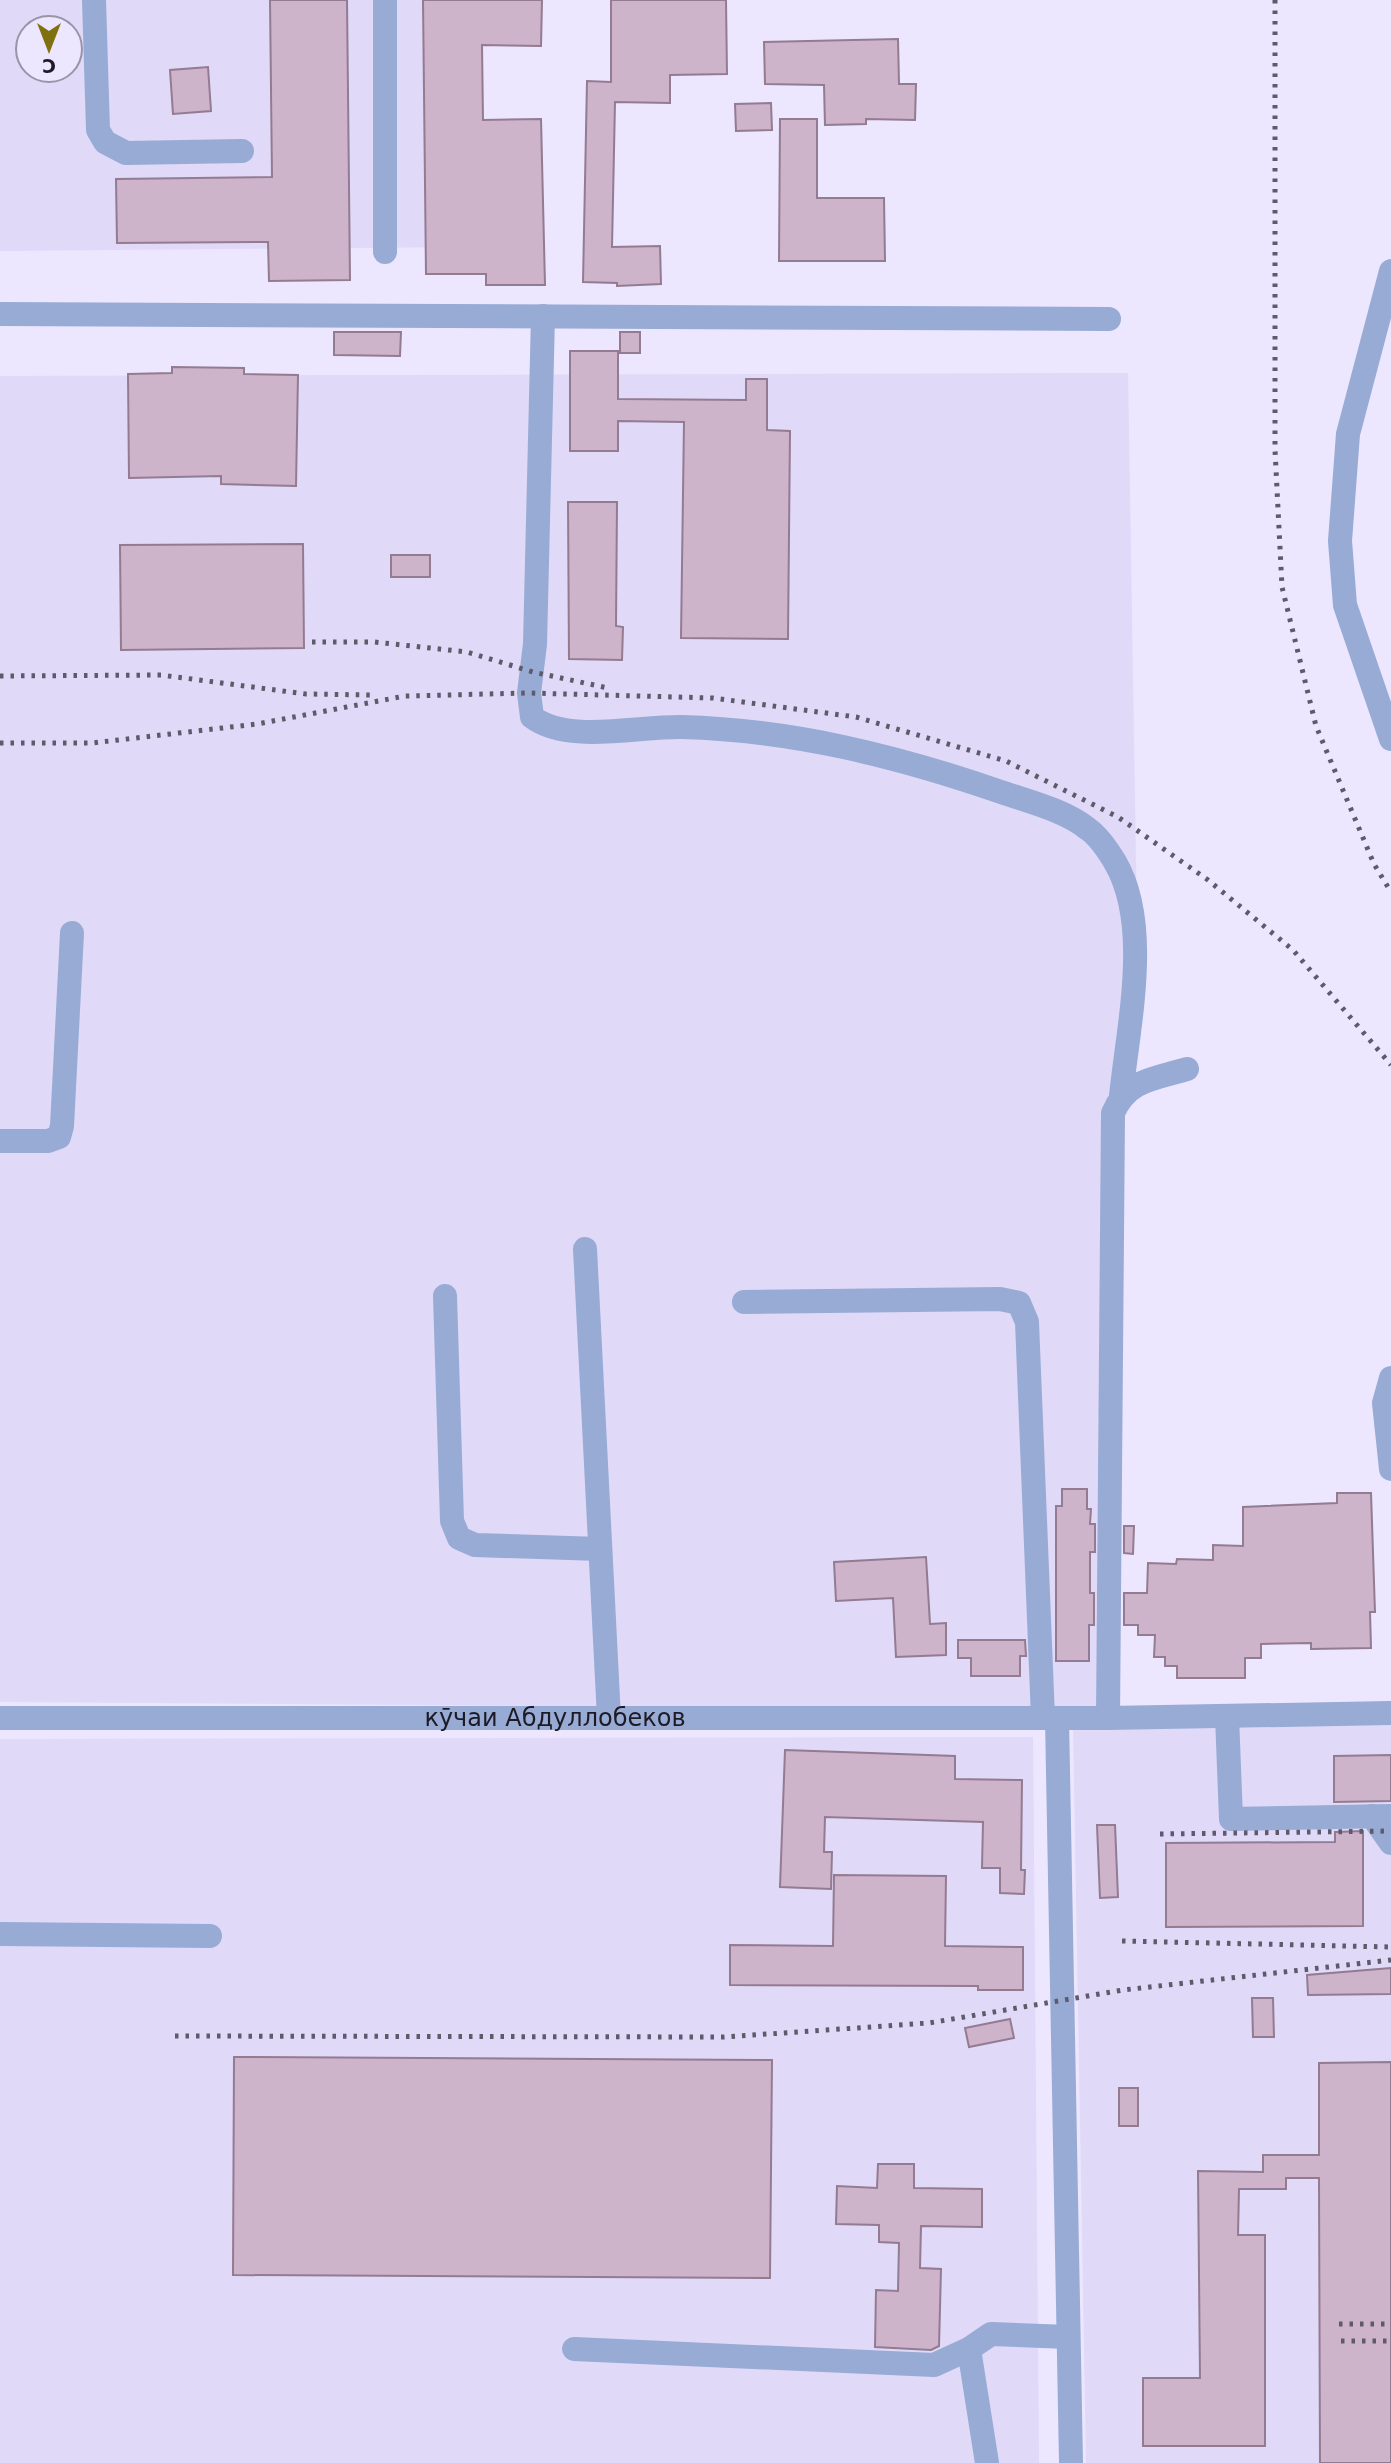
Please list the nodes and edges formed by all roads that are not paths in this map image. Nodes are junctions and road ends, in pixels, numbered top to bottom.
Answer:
1 (94, 0) edge
2 (385, 0) edge
3 (242, 151) dead end
4 (385, 252) dead end
5 (1391, 271) edge
6 (0, 314) edge
7 (543, 316) junction
8 (1109, 319) dead end
9 (1391, 739) edge
10 (72, 933) dead end
11 (1187, 1069) dead end
12 (1121, 1096) junction
13 (0, 1141) edge
14 (585, 1250) dead end
15 (445, 1296) dead end
16 (744, 1302) dead end
17 (1391, 1378) edge
18 (1391, 1469) edge
19 (600, 1549) junction
20 (1391, 1713) edge
21 (1227, 1716) junction
22 (0, 1718) edge
23 (609, 1718) junction
24 (1050, 1718) junction
25 (1108, 1718) junction
26 (1381, 1816) edge
27 (1391, 1843) edge
28 (0, 1934) edge
29 (210, 1936) dead end
30 (1068, 2337) junction
31 (574, 2349) dead end
32 (969, 2349) junction
33 (987, 2463) edge
34 (1071, 2463) edge

1 - 3 street
2 - 4 street
5 - 9 street
6 - 7 street
7 - 8 street
7 - 12 street
10 - 13 street
11 - 12 street
12 - 25 street
14 - 19 street
15 - 19 street
16 - 24 street
17 - 18 street
19 - 23 street
20 - 21 street, кӯчаи Абдуллобеков
21 - 25 street, кӯчаи Абдуллобеков
21 - 26 street
22 - 23 street, кӯчаи Абдуллобеков
23 - 24 street, кӯчаи Абдуллобеков
24 - 25 street, кӯчаи Абдуллобеков
24 - 30 street
26 - 27 street
28 - 29 street
30 - 32 street
30 - 34 street
31 - 32 street
32 - 33 street

